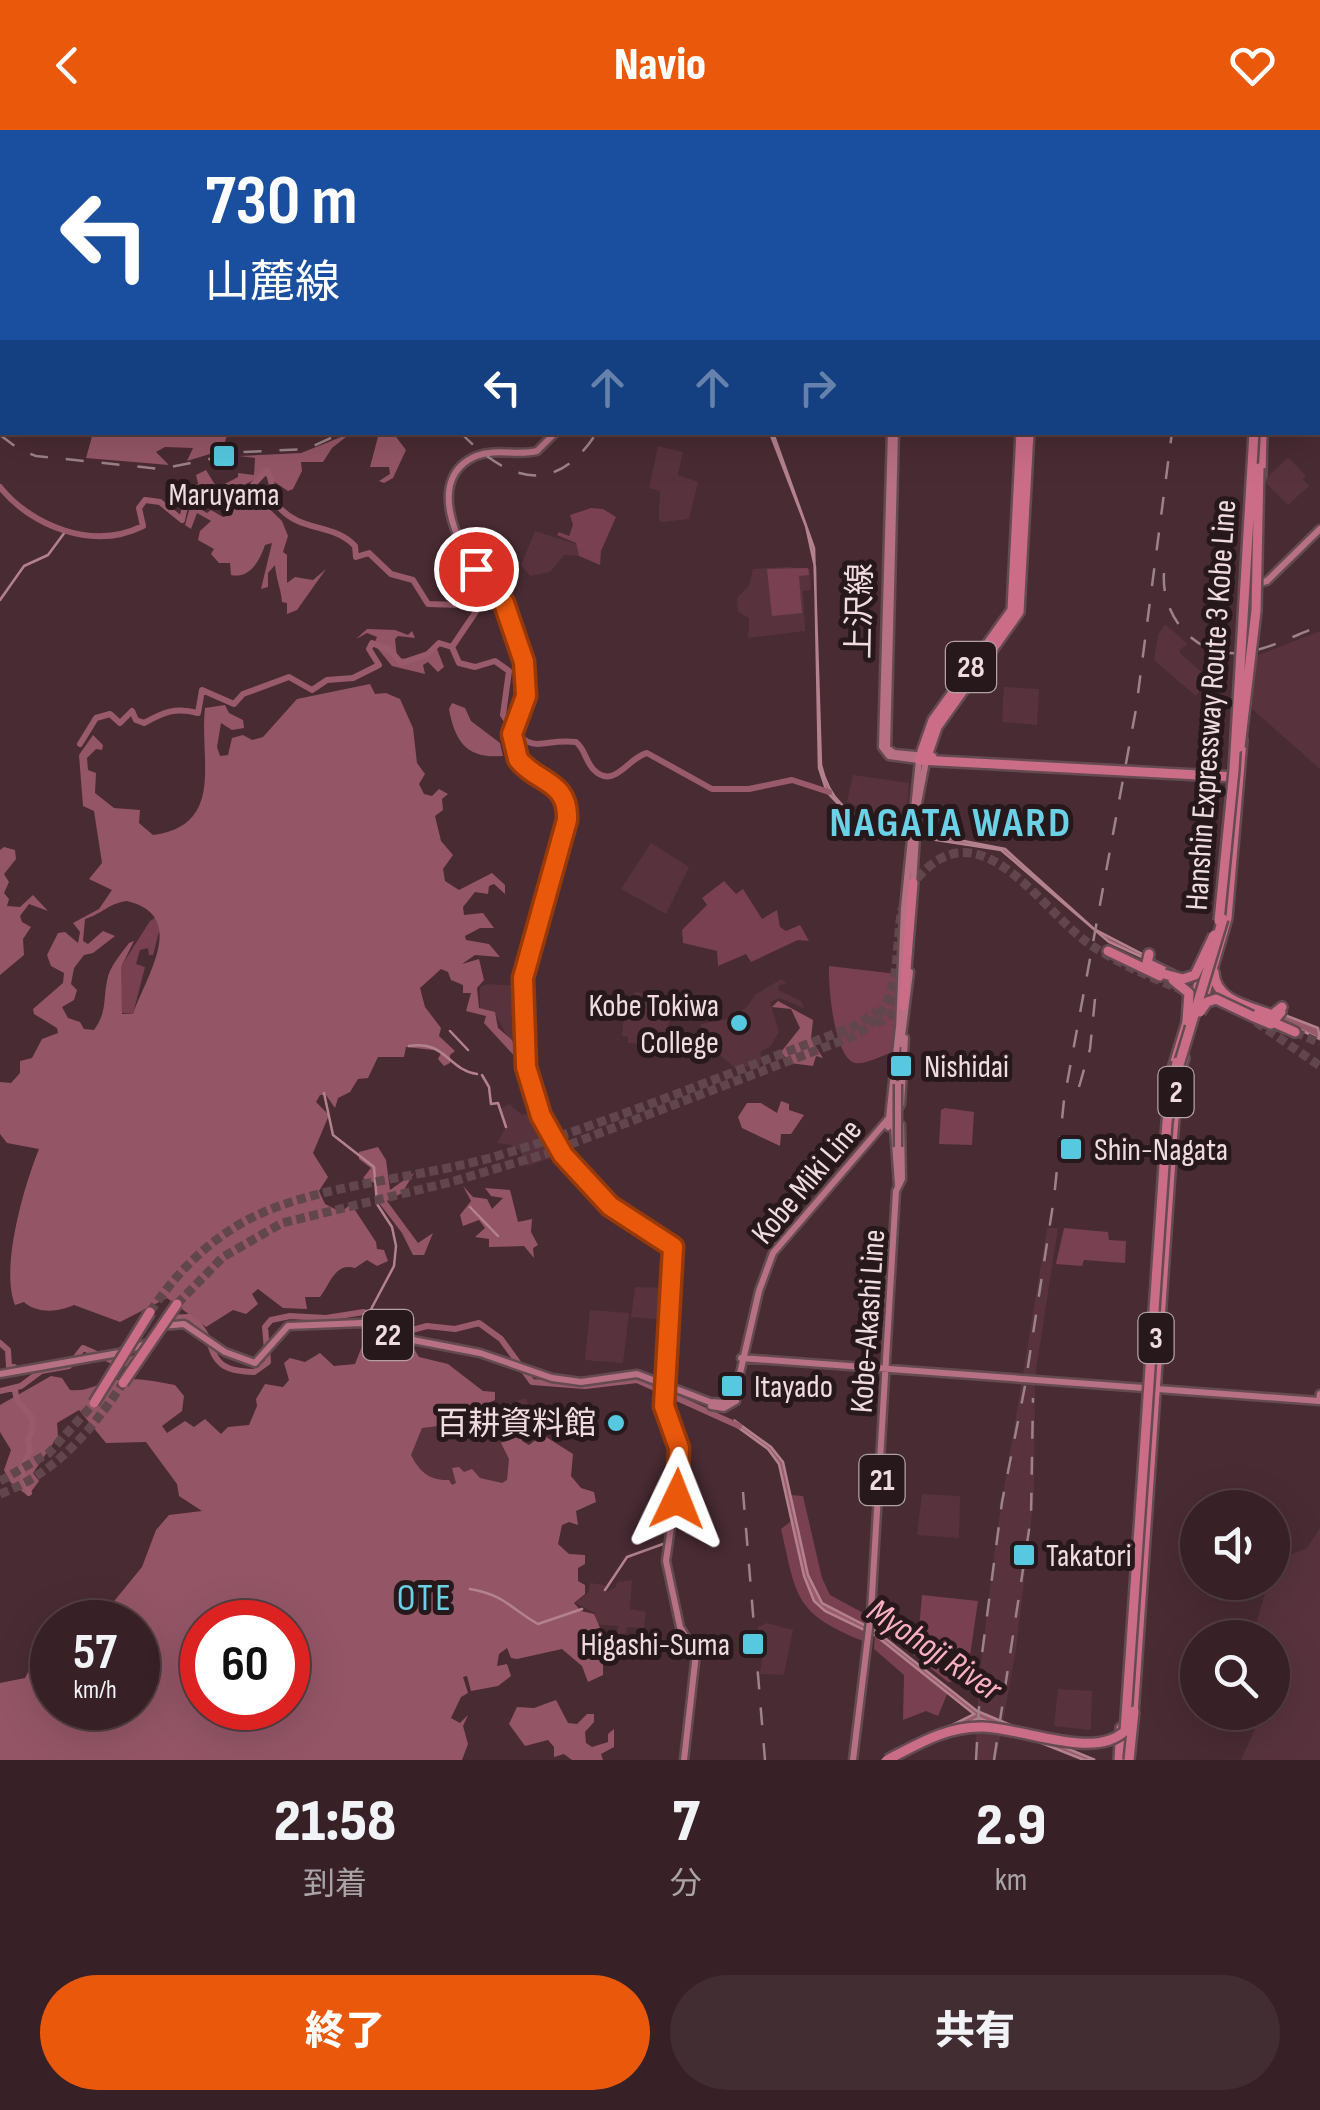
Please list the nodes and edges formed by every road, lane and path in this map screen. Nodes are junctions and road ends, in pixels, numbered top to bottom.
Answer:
1 (553, 435) edge
2 (893, 435) edge
3 (1025, 435) edge
4 (1257, 435) edge
5 (1257, 435) edge
6 (1257, 435) edge
7 (1257, 435) edge
8 (1318, 533) edge
9 (1248, 558) junction
10 (1253, 584) junction
11 (923, 758) junction
12 (1235, 774) junction
13 (910, 883) junction
14 (1222, 903) junction
15 (1223, 919) junction
16 (1108, 952) dead end
17 (1148, 957) dead end
18 (1130, 959) dead end
19 (1164, 974) junction
20 (1208, 975) junction
21 (902, 978) dead end
22 (903, 1006) tunnel mouth
23 (1275, 1021) junction
24 (902, 1027) junction
25 (1295, 1032) tunnel mouth
26 (1184, 1044) junction
27 (896, 1115) junction
28 (889, 1122) junction
29 (898, 1184) junction
30 (178, 1304) tunnel mouth
31 (150, 1312) tunnel mouth
32 (742, 1360) junction
33 (886, 1370) junction
34 (0, 1374) edge
35 (123, 1383) tunnel mouth
36 (665, 1388) junction
37 (1151, 1392) junction
38 (1320, 1400) edge
39 (94, 1402) tunnel mouth
40 (1135, 1614) junction
41 (1134, 1674) junction
42 (1058, 1753) dead end
43 (684, 1760) edge
44 (854, 1760) edge
45 (889, 1760) edge
46 (1125, 1760) edge

1 - 36 main road
2 - 11 main road, 上沢線
3 - 11 highway, 28
4 - 9 highway, 3, bridge
5 - 9 highway, Hanshin Expressway Route 3 Kobe Line / 3, bridge
6 - 10 highway, 2
7 - 15 highway, Hanshin Expressway Route 3 Kobe Line / 3, bridge
8 - 10 main road
9 - 14 highway, Hanshin Expressway Route 3 Kobe Line / 3, bridge
10 - 12 highway, 2, bridge
11 - 12 highway
11 - 13 main road, Kobe-Akashi Line / 21
12 - 20 highway, 2
13 - 21 highway
13 - 22 highway
13 - 24 main road, Kobe-Akashi Line / 21
14 - 19 highway, bridge
14 - 26 highway, Hanshin Expressway Route 3 Kobe Line / 3, bridge
15 - 20 highway, bridge
15 - 26 highway, Hanshin Expressway Route 3 Kobe Line / 3, bridge
16 - 19 highway
17 - 19 highway
18 - 19 highway
19 - 26 highway, bridge
20 - 23 highway, bridge
20 - 23 highway
20 - 37 highway, 2, bridge
23 - 25 highway
23 - 26 highway, 3, bridge
24 - 27 main road
24 - 28 main road, Kobe Miki Line / 22
24 - 29 main road, Kobe-Akashi Line / 21, bridge
26 - 40 highway, Hanshin Expressway Route 3 Kobe Line / 3, bridge
26 - 41 highway, Hanshin Expressway Route 3 Kobe Line / 3, bridge
27 - 28 main road, Kobe Miki Line / 22
27 - 29 main road
28 - 29 main road
28 - 32 main road, Kobe Miki Line / 22
29 - 33 main road, Kobe-Akashi Line / 21
30 - 35 highway, bridge
31 - 39 highway, bridge
32 - 33 main road
32 - 36 main road, Kobe Miki Line / 22
33 - 37 main road
33 - 44 main road, Kobe-Akashi Line / 21
34 - 36 main road, Kobe Miki Line / 22
36 - 43 main road
37 - 38 main road
37 - 46 highway, 2
40 - 41 highway, Hanshin Expressway Route 3 Kobe Line / 3, bridge
40 - 46 highway, bridge
41 - 46 highway, bridge
42 - 45 highway, bridge

